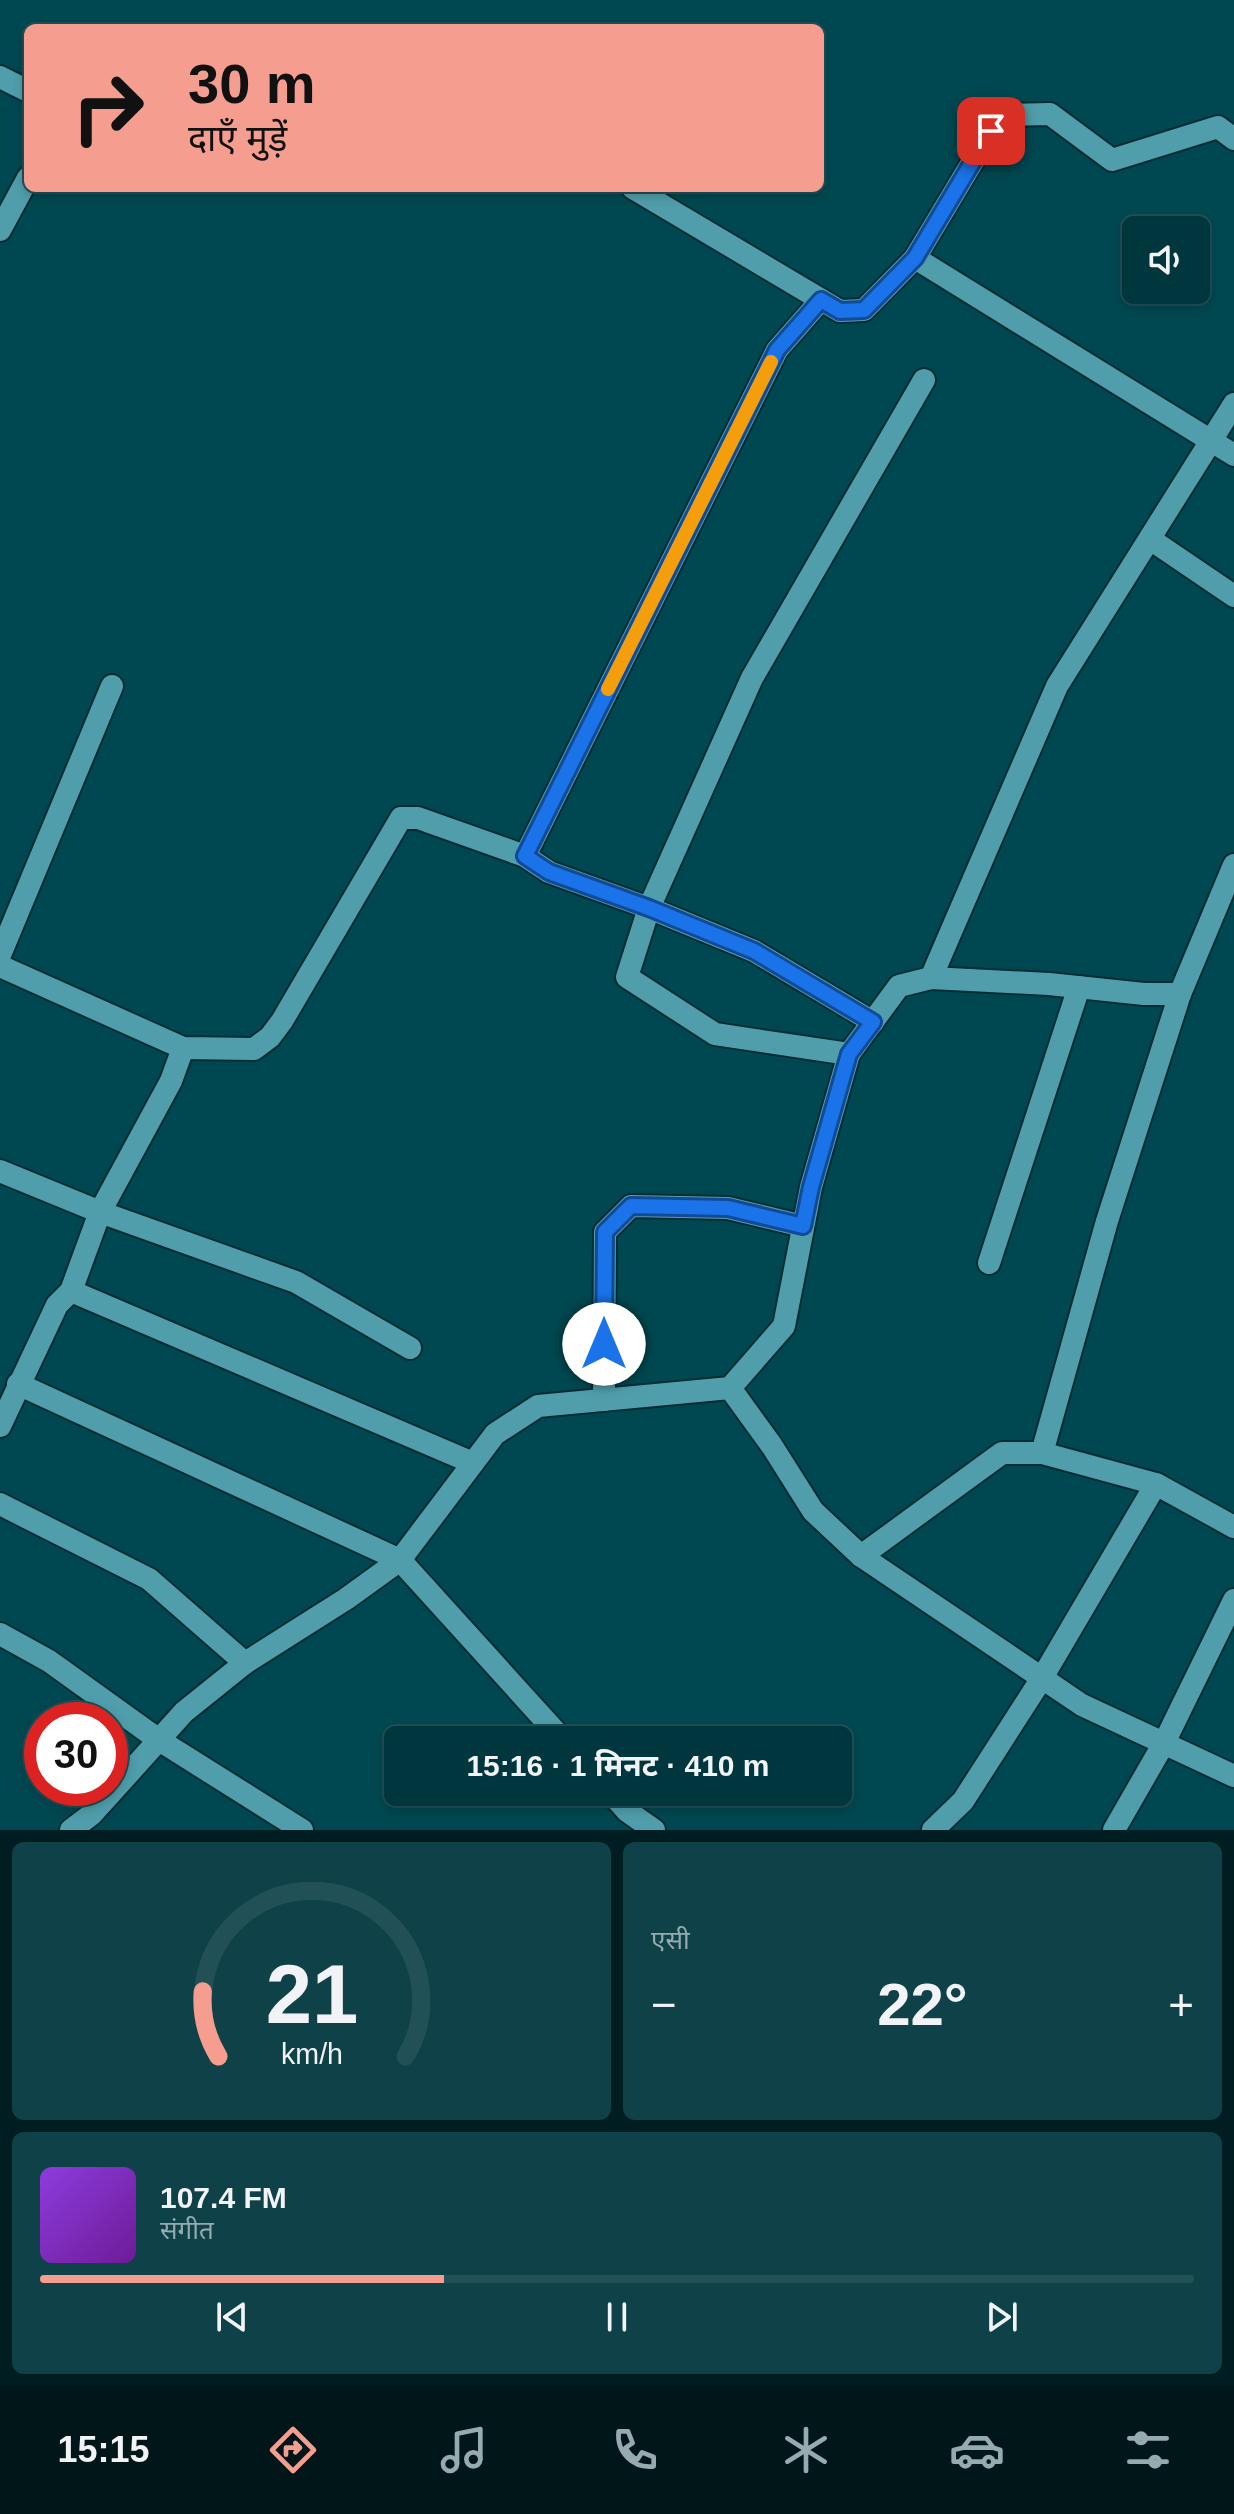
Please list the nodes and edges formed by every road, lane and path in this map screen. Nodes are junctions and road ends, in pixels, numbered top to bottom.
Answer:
1 (0, 77) edge
2 (24, 89) edge
3 (1234, 139) edge
4 (24, 185) edge
5 (640, 192) edge
6 (0, 230) edge
7 (915, 258) junction
8 (821, 300) junction
9 (924, 380) dead end
10 (1234, 404) edge
11 (1210, 441) junction
12 (1234, 455) edge
13 (1150, 539) junction
14 (1234, 596) edge
15 (112, 686) dead end
16 (525, 856) junction
17 (1234, 865) edge
18 (649, 908) junction
19 (0, 955) edge
20 (0, 966) edge
21 (931, 978) junction
22 (1079, 987) junction
23 (1180, 994) junction
24 (873, 1022) junction
25 (183, 1048) junction
26 (849, 1054) junction
27 (0, 1171) edge
28 (100, 1212) junction
29 (803, 1226) junction
30 (989, 1263) dead end
31 (71, 1291) junction
32 (410, 1348) dead end
33 (18, 1384) junction
34 (730, 1388) junction
35 (604, 1400) junction
36 (0, 1426) edge
37 (1042, 1453) junction
38 (473, 1463) junction
39 (1156, 1484) junction
40 (0, 1504) edge
41 (1234, 1527) edge
42 (861, 1556) junction
43 (400, 1560) junction
44 (1234, 1600) edge
45 (0, 1634) edge
46 (245, 1663) junction
47 (1042, 1678) junction
48 (550, 1726) edge
49 (159, 1740) junction
50 (1164, 1743) junction
51 (1234, 1776) edge
52 (623, 1806) edge
53 (71, 1830) edge
54 (302, 1830) edge
55 (654, 1830) edge
56 (933, 1830) edge
57 (1114, 1830) edge

1 - 2 street
3 - 7 street
4 - 6 street
5 - 8 street
7 - 8 street
7 - 11 street
8 - 16 street
9 - 18 street
10 - 11 street
11 - 12 street
11 - 13 street
13 - 14 street
13 - 21 street
15 - 19 street
16 - 18 street
16 - 25 street
17 - 23 street
18 - 24 street
18 - 26 street
20 - 25 street
21 - 22 street
21 - 24 street
22 - 23 street
22 - 30 street
23 - 37 street
24 - 26 street
25 - 28 street
26 - 29 street
27 - 28 street
28 - 31 street
28 - 32 street
29 - 34 street
29 - 35 street
31 - 33 street
31 - 38 street
33 - 36 street
33 - 43 street
34 - 35 street
34 - 42 street
35 - 38 street
37 - 39 street
37 - 42 street
38 - 43 street
39 - 41 street
39 - 47 street
40 - 46 street
42 - 47 street
43 - 46 street
43 - 48 street
44 - 50 street
45 - 49 street
46 - 49 street
47 - 50 street
47 - 56 street
49 - 53 street
49 - 54 street
50 - 51 street
50 - 57 street
52 - 55 street

